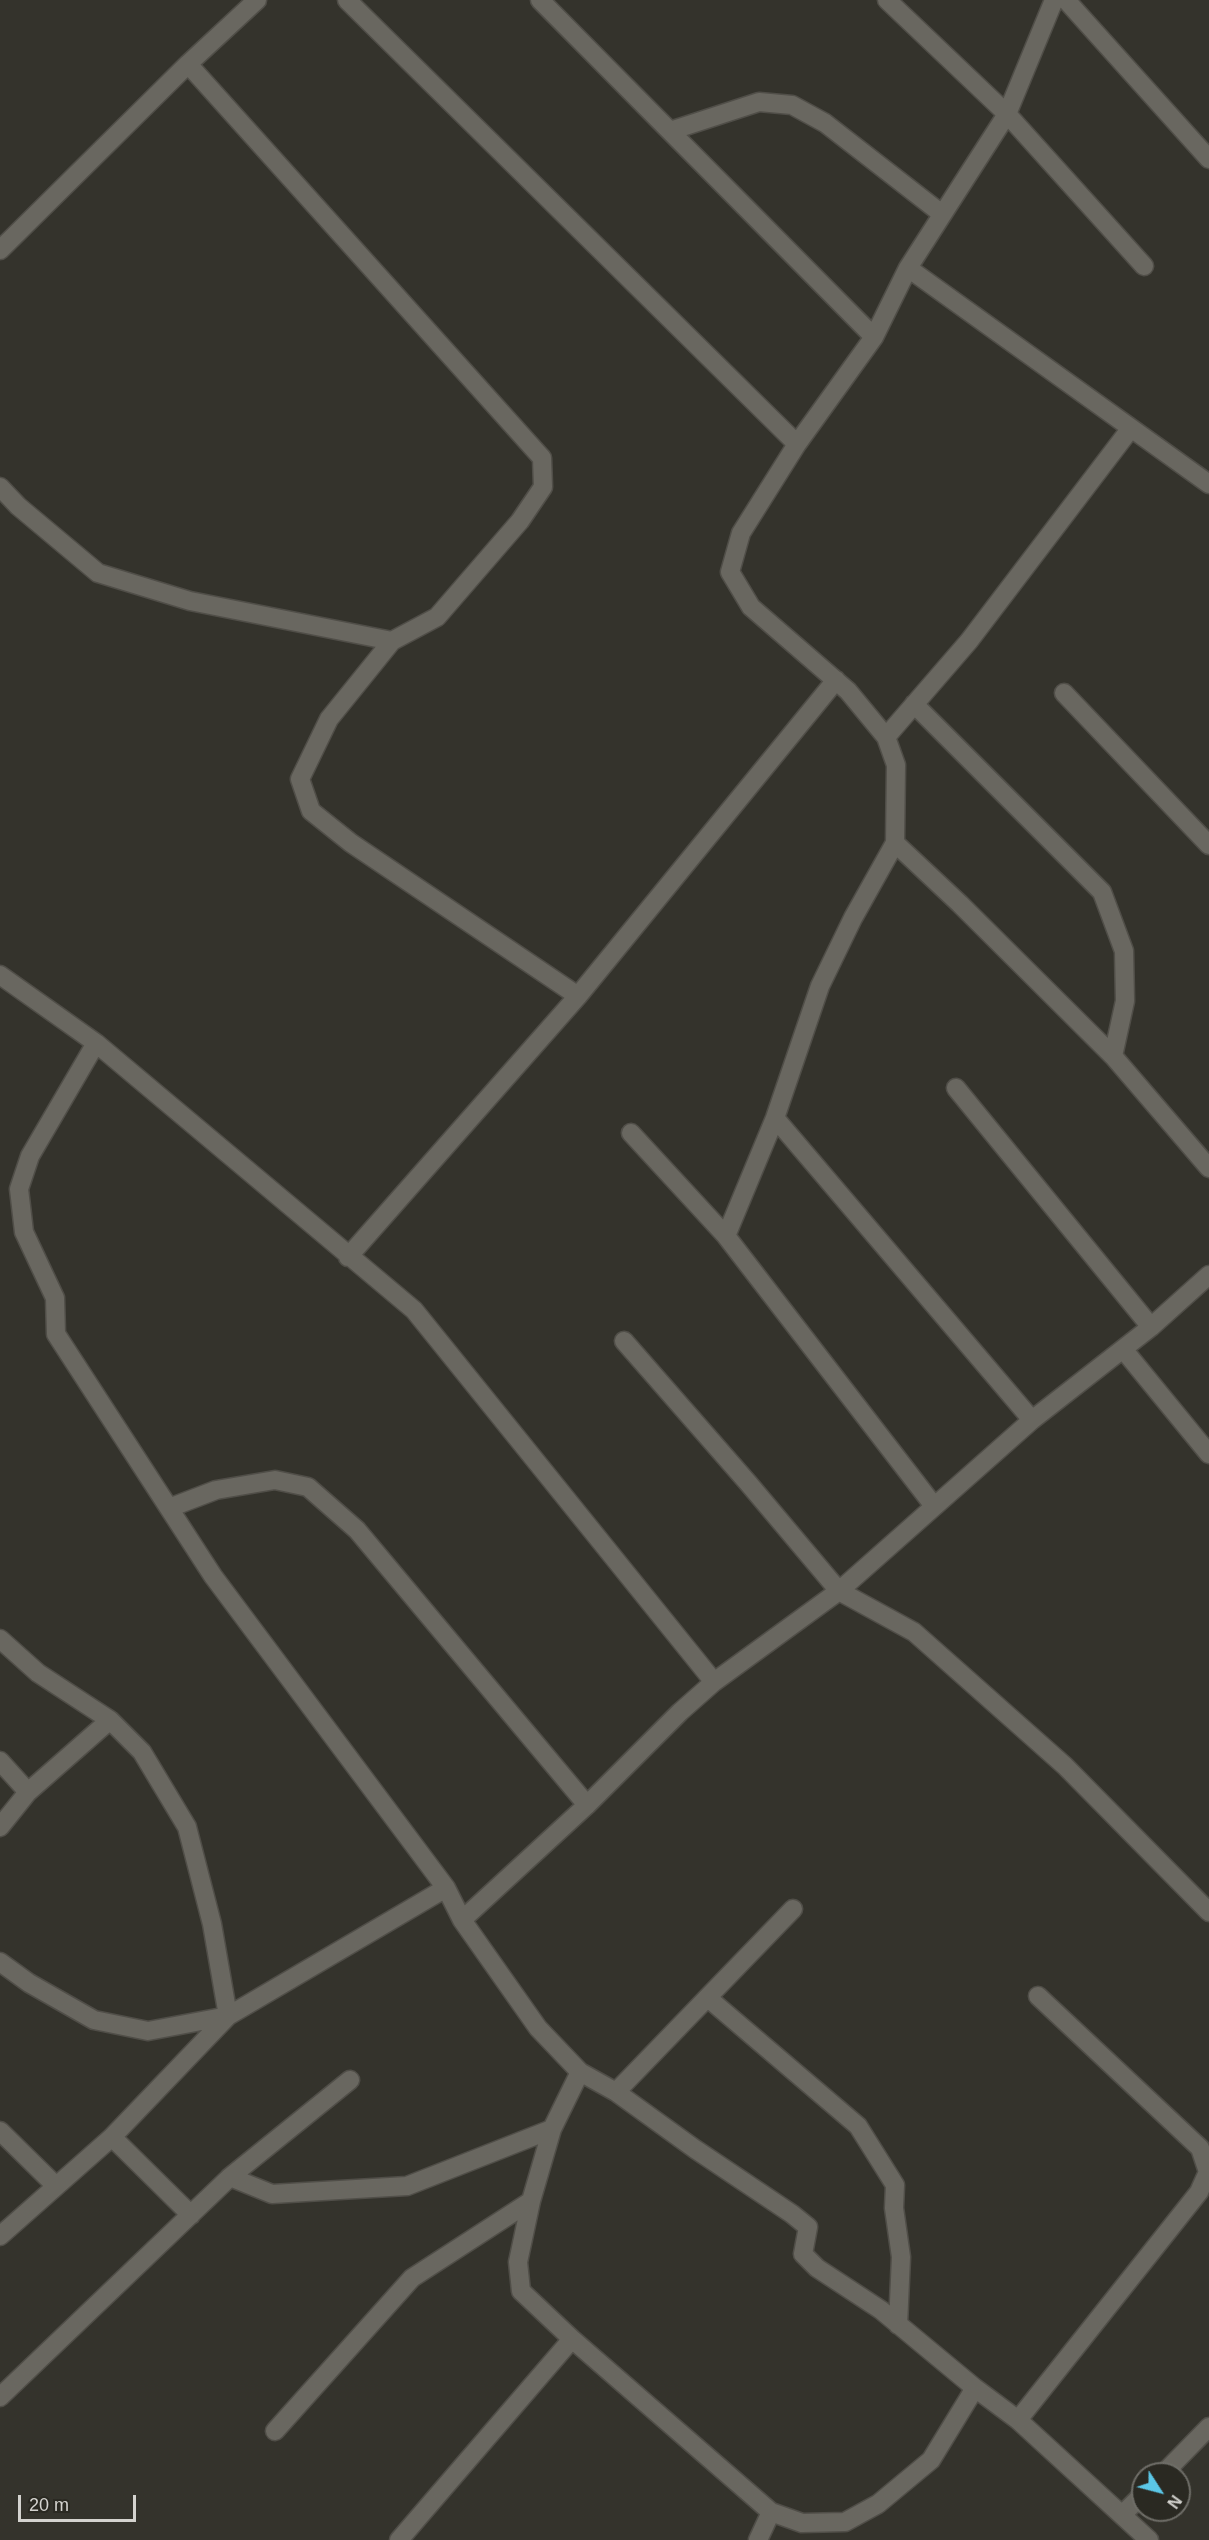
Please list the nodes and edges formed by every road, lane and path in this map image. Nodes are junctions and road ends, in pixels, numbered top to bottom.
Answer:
1 (257, 0) edge
2 (347, 0) edge
3 (540, 0) edge
4 (887, 0) edge
5 (1054, 0) edge
6 (1066, 0) edge
7 (188, 64) junction
8 (1007, 114) junction
9 (670, 131) junction
10 (1209, 159) edge
11 (942, 214) junction
12 (0, 250) edge
13 (1144, 266) dead end
14 (908, 268) junction
15 (874, 337) junction
16 (1131, 428) junction
17 (797, 444) junction
18 (1209, 484) edge
19 (0, 487) edge
20 (392, 641) junction
21 (836, 680) junction
22 (1064, 693) dead end
23 (914, 704) junction
24 (886, 737) junction
25 (895, 843) junction
26 (1209, 845) edge
27 (0, 975) edge
28 (578, 996) junction
29 (96, 1043) junction
30 (1113, 1056) junction
31 (956, 1088) dead end
32 (775, 1118) junction
33 (631, 1133) dead end
34 (1209, 1168) edge
35 (726, 1236) junction
36 (348, 1257) junction
37 (1209, 1275) edge
38 (1151, 1327) junction
39 (624, 1341) dead end
40 (1123, 1349) junction
41 (1032, 1420) junction
42 (1209, 1454) edge
43 (934, 1506) junction
44 (170, 1508) junction
45 (839, 1591) junction
46 (0, 1639) edge
47 (714, 1682) junction
48 (110, 1720) junction
49 (0, 1761) edge
50 (28, 1792) junction
51 (587, 1805) junction
52 (0, 1827) edge
53 (446, 1888) junction
54 (793, 1909) dead end
55 (1209, 1912) edge
56 (462, 1920) junction
57 (0, 1962) edge
58 (1038, 1996) dead end
59 (708, 1998) junction
60 (228, 2016) junction
61 (580, 2072) junction
62 (350, 2080) dead end
63 (616, 2092) junction
64 (552, 2129) junction
65 (0, 2131) edge
66 (112, 2137) junction
67 (230, 2177) junction
68 (56, 2186) junction
69 (531, 2201) junction
70 (191, 2215) junction
71 (0, 2236) edge
72 (898, 2325) junction
73 (572, 2339) junction
74 (975, 2388) junction
75 (0, 2397) edge
76 (1018, 2420) junction
77 (1209, 2427) edge
78 (275, 2431) dead end
79 (1174, 2462) edge
80 (1131, 2506) edge
81 (771, 2512) junction
82 (1122, 2515) junction
83 (399, 2540) edge
84 (758, 2540) edge
85 (1149, 2540) edge

1 - 7 street
2 - 17 street
3 - 9 street
4 - 8 street
5 - 8 street
6 - 10 street
7 - 12 street
7 - 20 street
8 - 11 street
8 - 13 street
9 - 11 street
9 - 15 street
11 - 14 street
14 - 15 street
14 - 16 street
15 - 17 street
16 - 18 street
16 - 23 street
17 - 21 street
19 - 20 street
20 - 28 street
21 - 24 street
21 - 28 street
22 - 26 street
23 - 24 street
23 - 30 street
24 - 25 street
25 - 30 street
25 - 32 street
27 - 29 street
28 - 36 street
29 - 36 street
29 - 44 street
30 - 34 street
31 - 38 street
32 - 35 street
32 - 41 street
33 - 35 street
35 - 43 street
36 - 47 street
37 - 38 street
38 - 40 street
39 - 45 street
40 - 41 street
40 - 42 street
41 - 43 street
43 - 45 street
44 - 51 street
44 - 53 street
45 - 47 street
45 - 55 street
46 - 48 street
47 - 51 street
48 - 50 street
48 - 60 street
49 - 50 street
50 - 52 street
51 - 56 street
53 - 56 street
53 - 60 street
54 - 59 street
56 - 61 street
57 - 60 street
58 - 76 street
59 - 63 street
59 - 72 street
60 - 66 street
61 - 63 street
61 - 64 street
62 - 67 street
63 - 72 street
64 - 67 street
64 - 69 street
65 - 68 street
66 - 68 street
66 - 70 street
67 - 70 street
68 - 71 street
69 - 73 street
69 - 78 street
70 - 75 street
72 - 74 street
73 - 81 street
73 - 83 street
74 - 76 street
74 - 81 street
76 - 82 street
77 - 79 street
80 - 82 street
81 - 84 street
82 - 85 street

